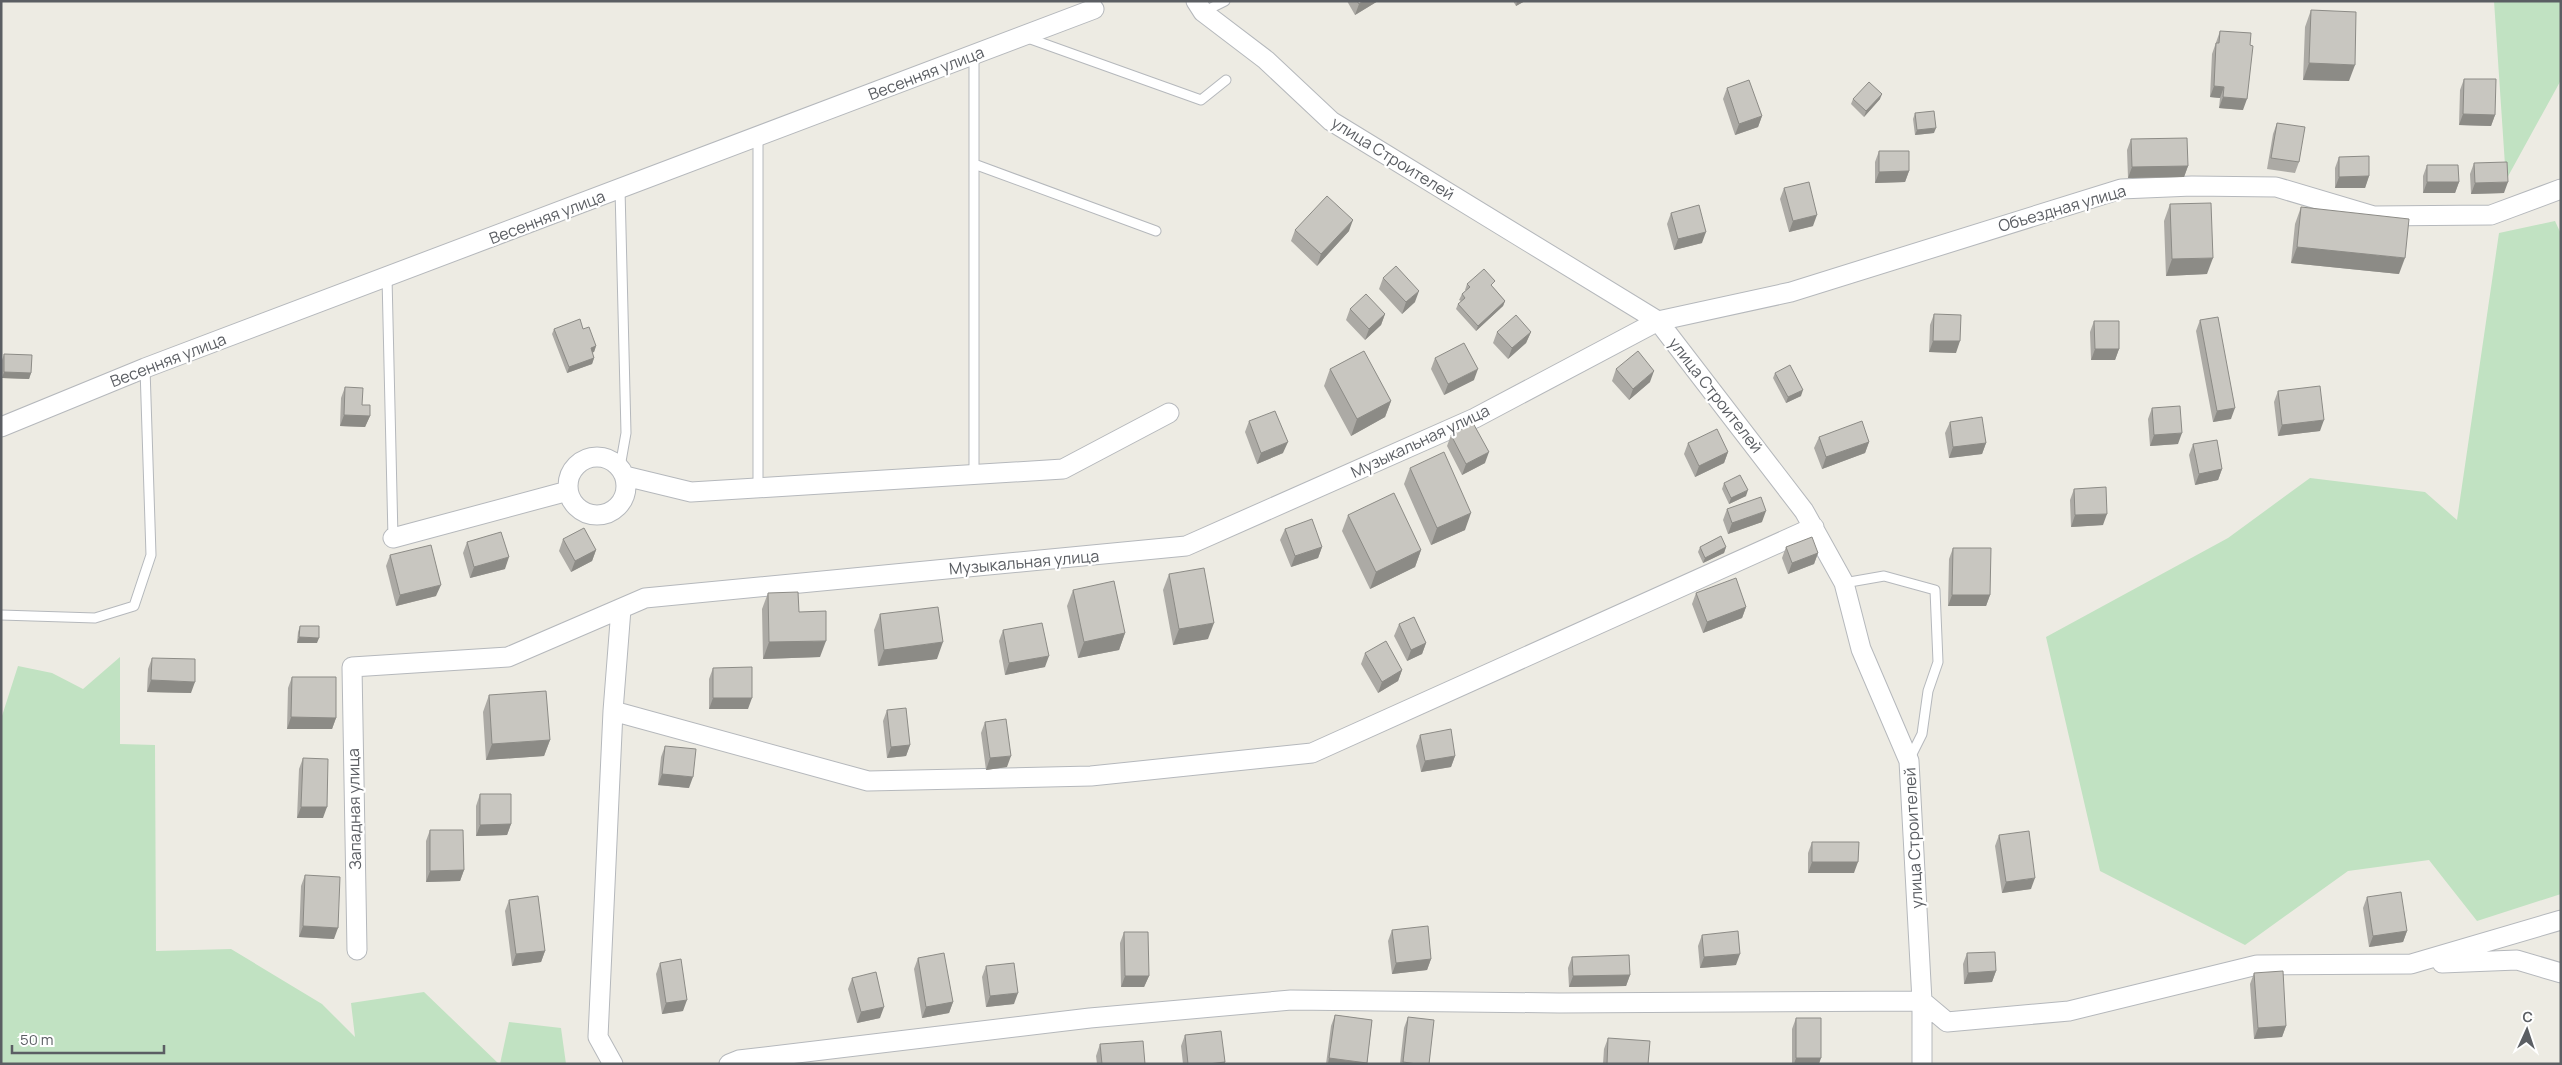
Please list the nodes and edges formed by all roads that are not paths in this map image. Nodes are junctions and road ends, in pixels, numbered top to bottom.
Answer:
1 (1225, 1) edge
2 (1200, 6) edge
3 (1094, 9) dead end
4 (1023, 36) junction
5 (974, 55) junction
6 (1226, 80) dead end
7 (758, 137) junction
8 (974, 164) junction
9 (2561, 189) edge
10 (620, 190) junction
11 (1156, 231) dead end
12 (387, 277) junction
13 (1658, 321) junction
14 (145, 368) junction
15 (1169, 413) dead end
16 (1, 427) edge
17 (623, 471) junction
18 (974, 476) junction
19 (758, 487) junction
20 (568, 491) junction
21 (1814, 527) junction
22 (393, 538) joint
23 (1844, 582) junction
24 (621, 609) junction
25 (1, 615) edge
26 (352, 667) joint
27 (613, 710) junction
28 (1909, 761) junction
29 (2561, 920) edge
30 (357, 950) dead end
31 (2411, 964) junction
32 (2561, 973) edge
33 (1922, 1001) junction
34 (613, 1064) edge
35 (729, 1064) edge
36 (1922, 1064) edge

1 - 2 lane
2 - 13 street, улица Строителей
3 - 4 street, Весенняя улица
4 - 5 street, Весенняя улица
4 - 6 lane
5 - 7 street, Весенняя улица
5 - 8 lane
7 - 10 street, Весенняя улица
7 - 19 lane
8 - 11 lane
8 - 18 lane
9 - 13 street, Объездная улица
10 - 12 street, Весенняя улица
10 - 17 lane
12 - 14 street, Весенняя улица
12 - 22 lane
13 - 21 street, улица Строителей
13 - 24 street, Музыкальная улица
14 - 16 street, Весенняя улица
14 - 25 lane
15 - 18 street
17 - 19 street
17 - 20 street
17 - 20 street
18 - 19 street
20 - 22 street
21 - 23 street, улица Строителей
21 - 27 street
23 - 28 street, улица Строителей
23 - 28 lane
24 - 26 street, Музыкальная улица
24 - 27 street
26 - 30 street, Западная улица
27 - 34 street
28 - 33 street, улица Строителей
29 - 31 street
31 - 32 street
31 - 33 street
33 - 35 street
33 - 36 street, улица Строителей

